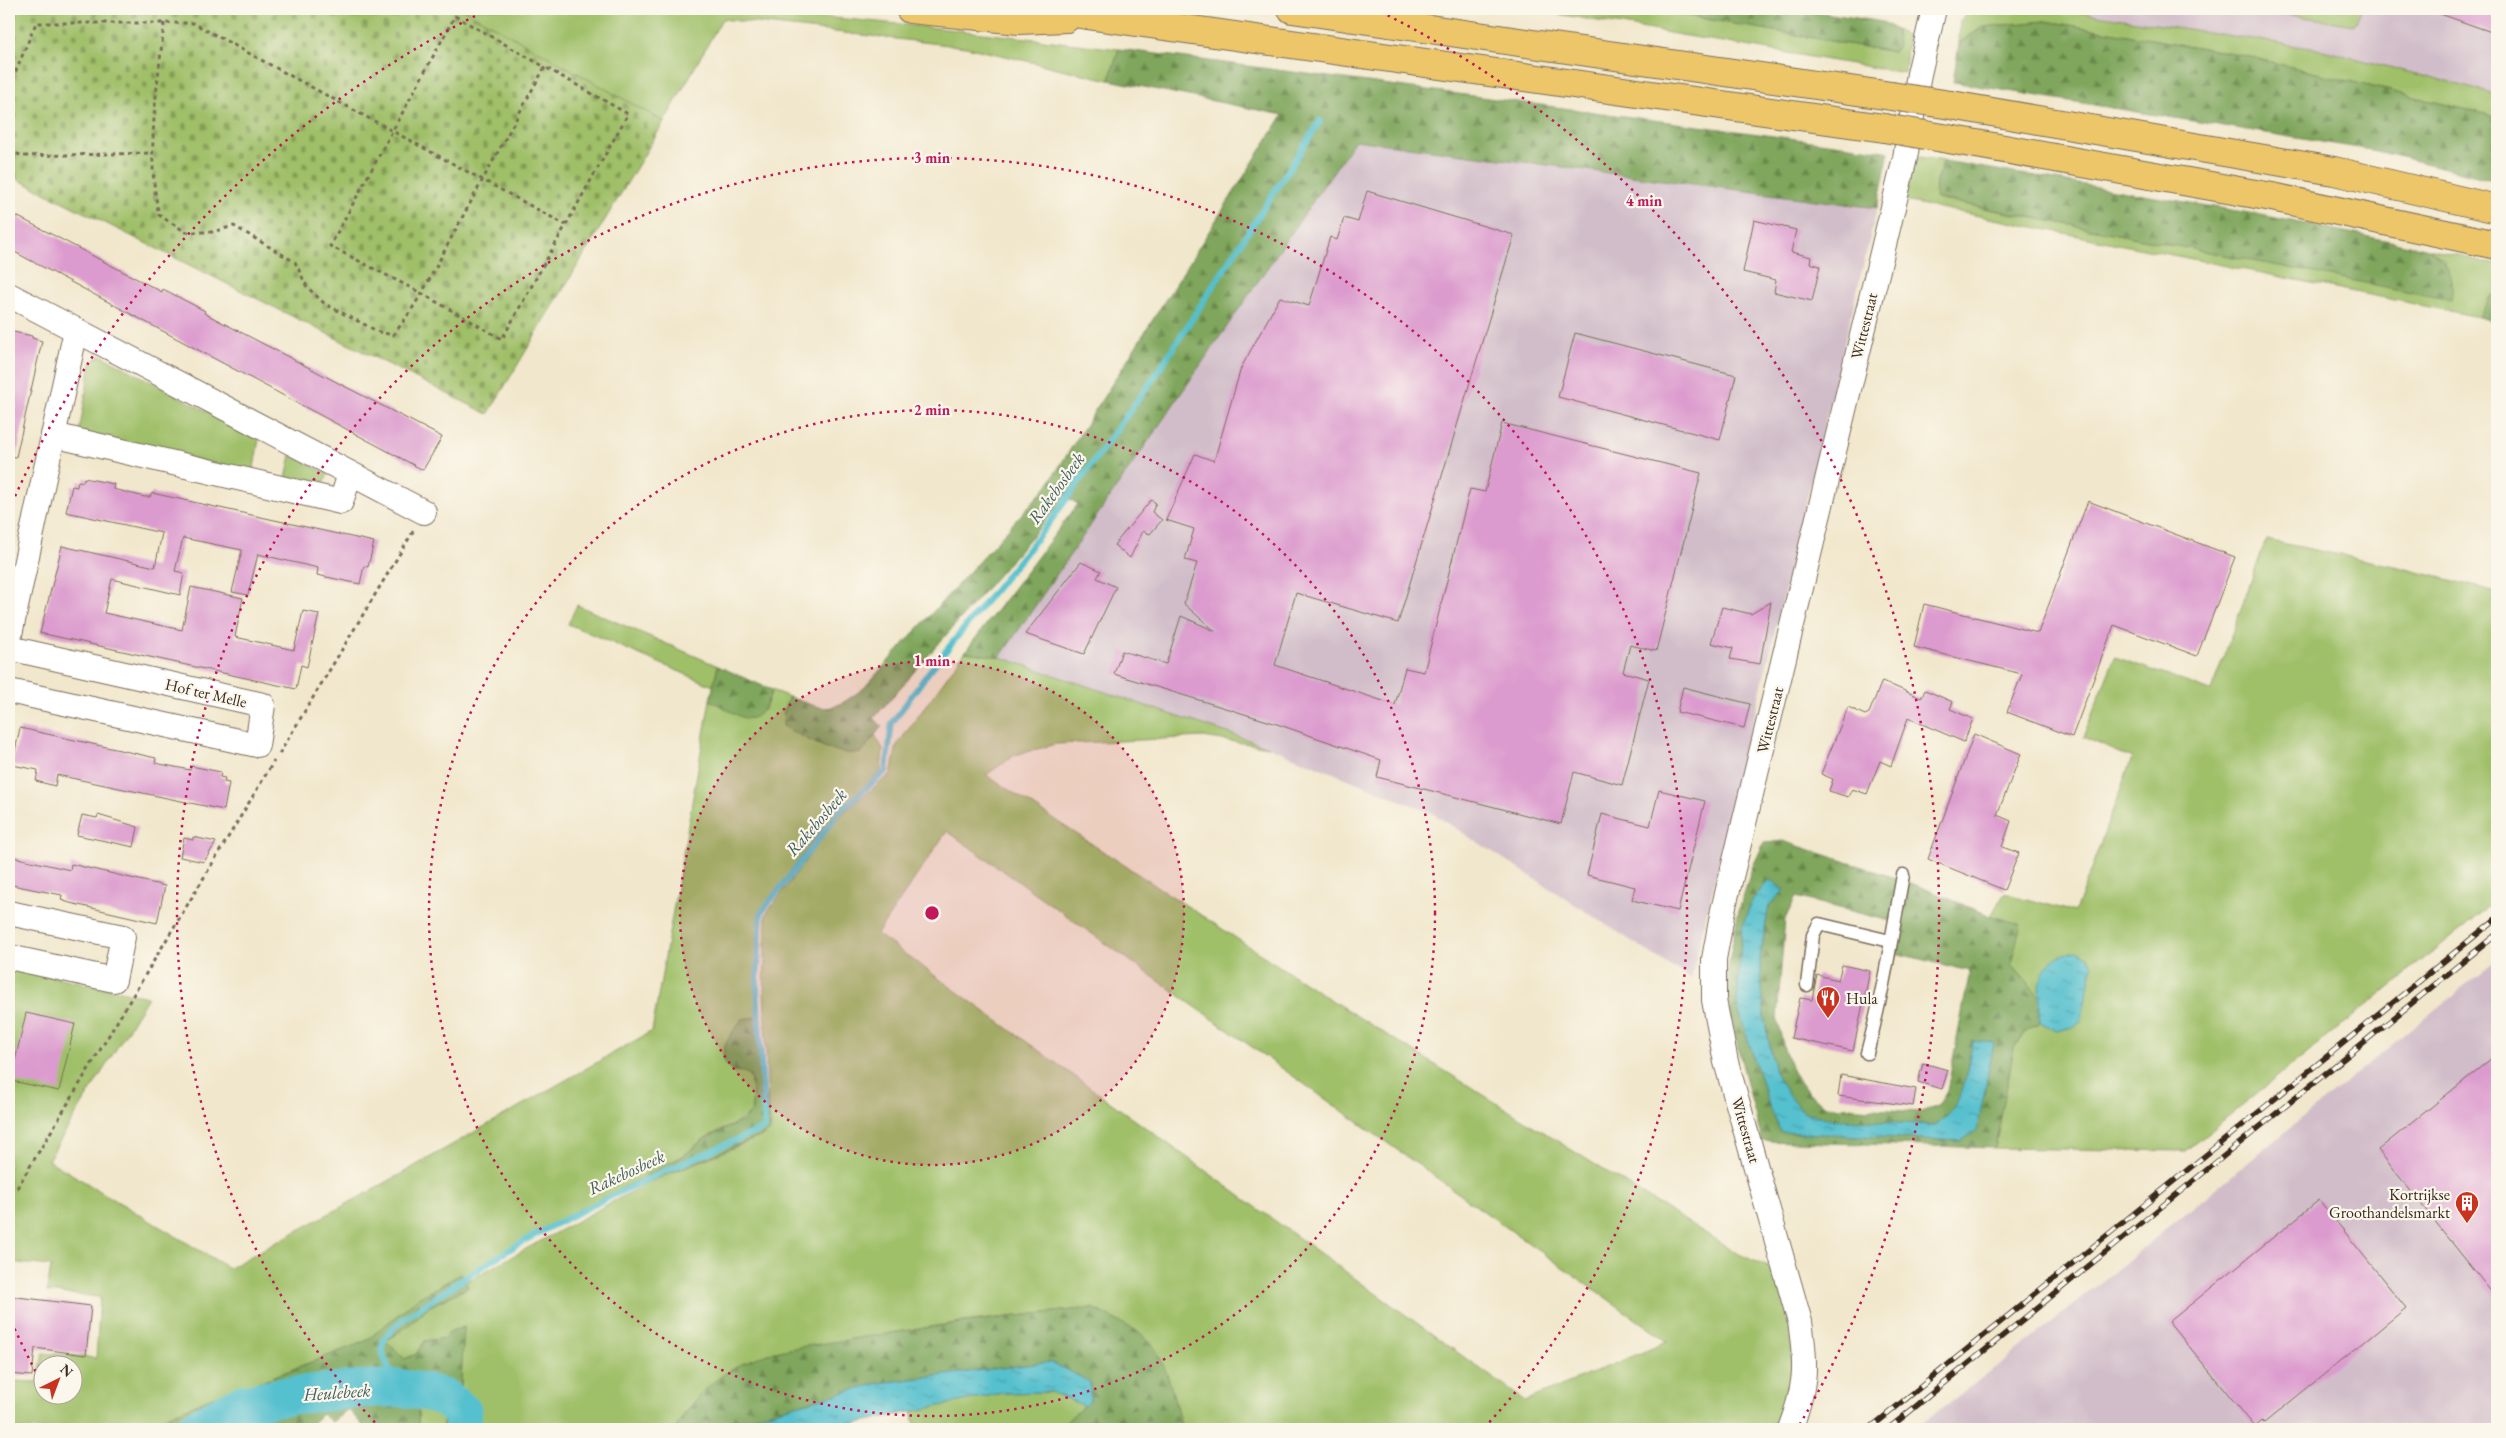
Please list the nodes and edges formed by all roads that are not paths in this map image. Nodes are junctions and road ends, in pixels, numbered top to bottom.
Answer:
1 (910, 9) edge
2 (1045, 9) edge
3 (1292, 9) edge
4 (1934, 9) edge
5 (1095, 17) junction
6 (2497, 209) edge
7 (2497, 245) edge
8 (9, 295) edge
9 (76, 330) junction
10 (53, 435) junction
11 (350, 474) junction
12 (424, 512) road end
13 (9, 638) edge
14 (9, 648) edge
15 (9, 691) edge
16 (1903, 875) dead end
17 (9, 913) edge
18 (1890, 941) junction
19 (9, 957) edge
20 (1807, 985) dead end
21 (1868, 1053) dead end
22 (1790, 1429) edge

1 - 5 highway
2 - 5 highway
3 - 6 highway, bridge
4 - 22 street, Wittestraat
5 - 7 highway, bridge
8 - 9 street
9 - 10 street
9 - 11 street
10 - 11 street
10 - 13 street
11 - 12 street
14 - 15 street, Hof ter Melle
16 - 18 lane
17 - 19 street
18 - 20 lane
18 - 21 lane

